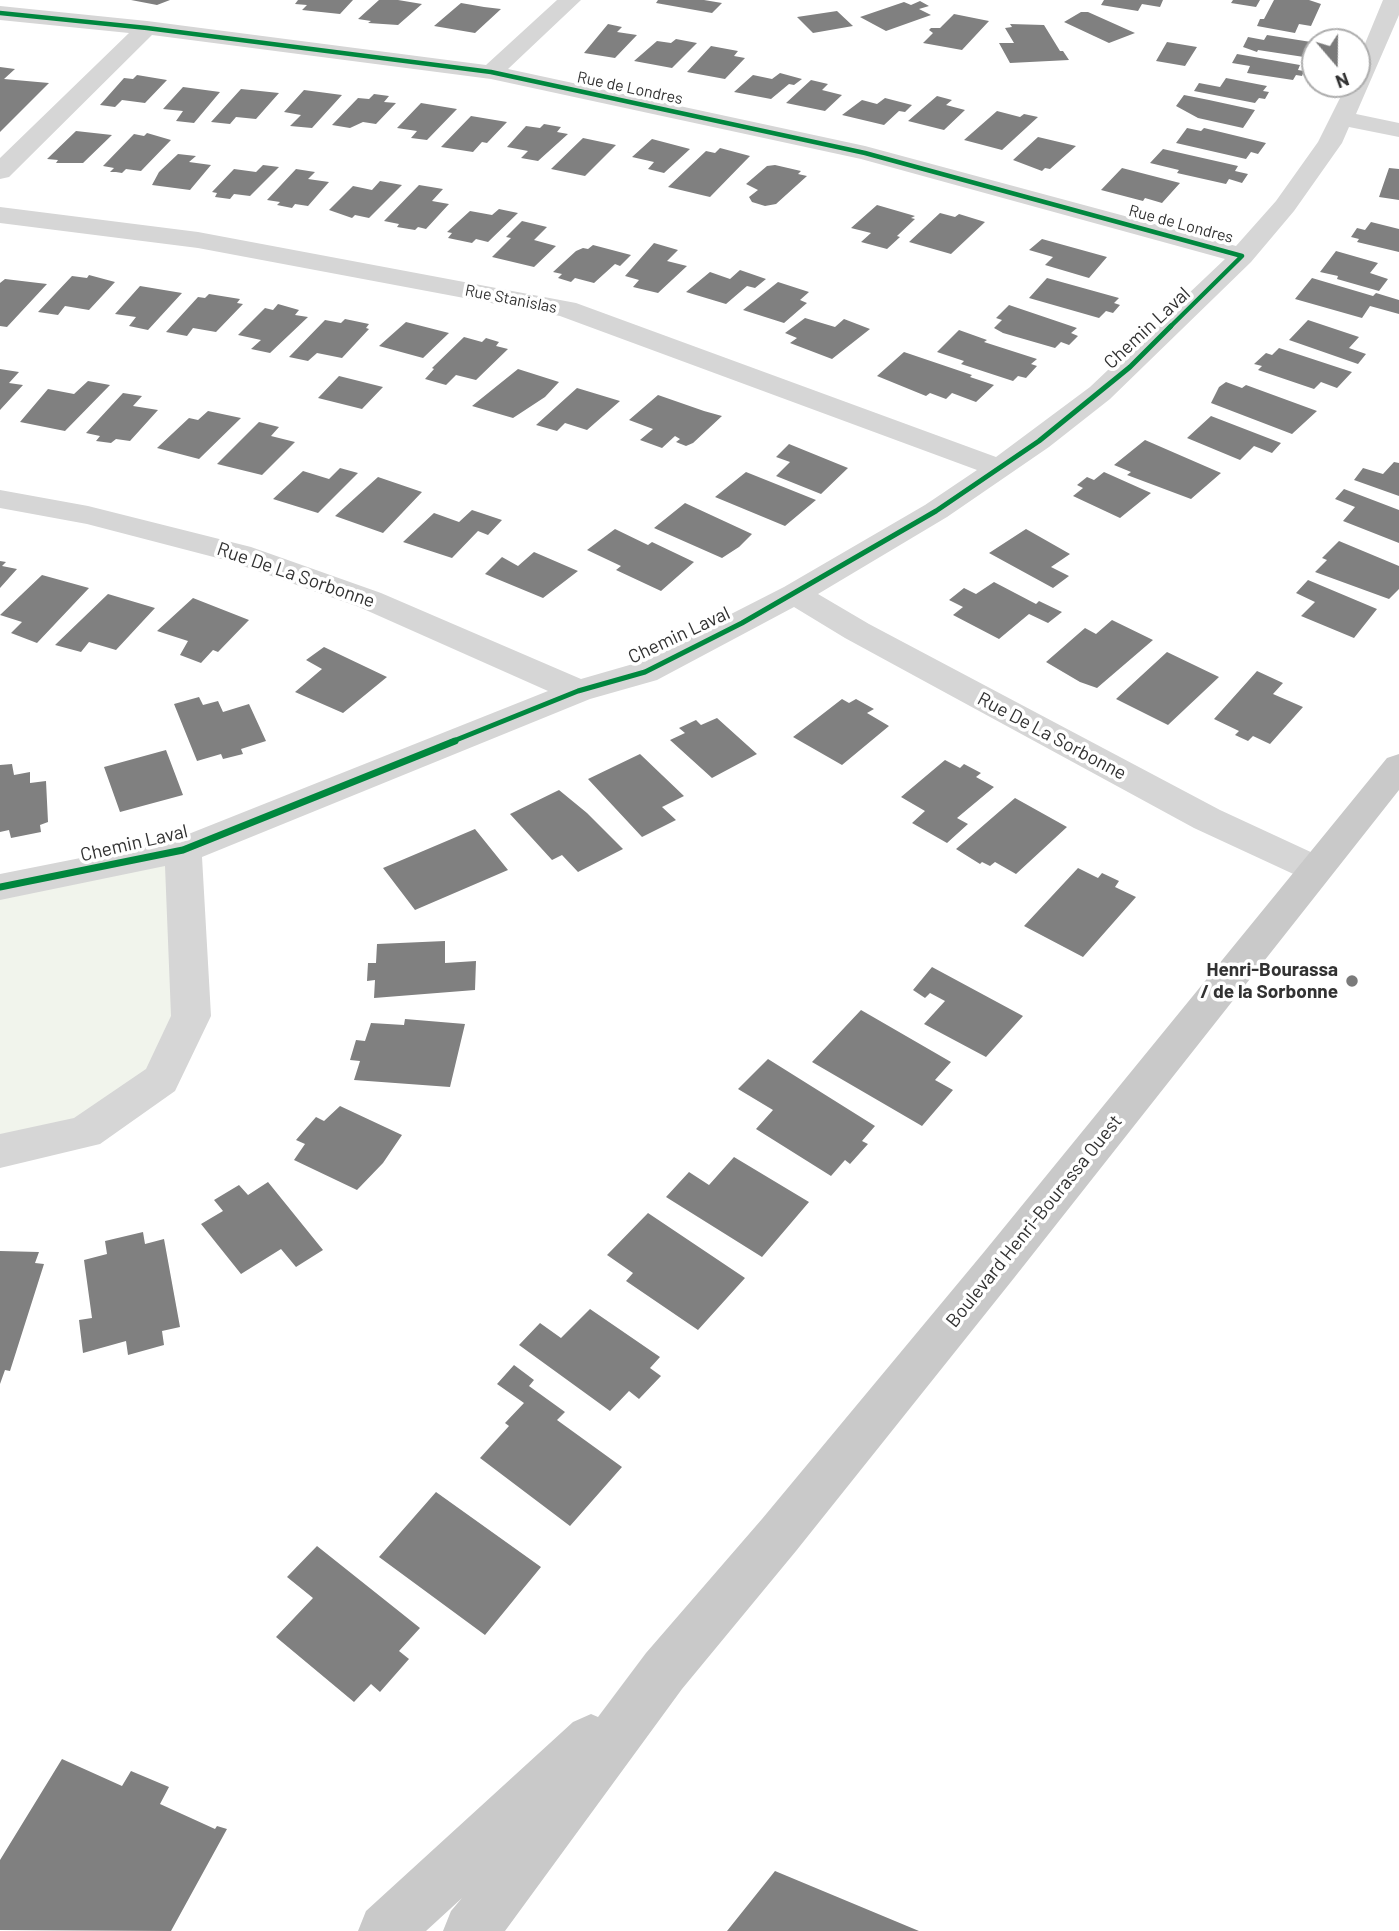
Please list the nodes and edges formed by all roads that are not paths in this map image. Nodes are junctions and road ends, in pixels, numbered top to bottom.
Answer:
1 (570, 0) edge
2 (1394, 0) edge
3 (0, 13) edge
4 (147, 28) junction
5 (491, 72) junction
6 (1343, 119) junction
7 (1399, 130) edge
8 (0, 172) edge
9 (0, 215) edge
10 (1242, 256) junction
11 (1000, 468) junction
12 (0, 499) edge
13 (795, 594) junction
14 (578, 691) junction
15 (1399, 766) edge
16 (183, 850) junction
17 (1315, 869) junction
18 (0, 887) edge
19 (0, 1151) edge
20 (664, 1671) junction
21 (386, 1931) edge
22 (471, 1931) edge

1 - 5 street
2 - 6 street, Chemin Laval
3 - 4 street, Rue de Londres
4 - 5 street, Rue de Londres
4 - 8 street
5 - 10 street, Rue de Londres
6 - 7 street
6 - 10 street, Chemin Laval
9 - 11 street, Rue Stanislas
10 - 11 street, Chemin Laval
11 - 13 street, Chemin Laval
12 - 14 street, Rue De La Sorbonne
13 - 14 street, Chemin Laval
13 - 17 street, Rue De La Sorbonne
14 - 16 street, Chemin Laval
15 - 17 main road, Boulevard Henri-Bourassa Ouest
16 - 18 street, Chemin Laval
16 - 19 street, Chemin Laval
17 - 20 main road, Boulevard Henri-Bourassa Ouest
20 - 21 main road, Boulevard Henri-Bourassa Ouest
20 - 22 main road, Boulevard Henri-Bourassa Ouest

